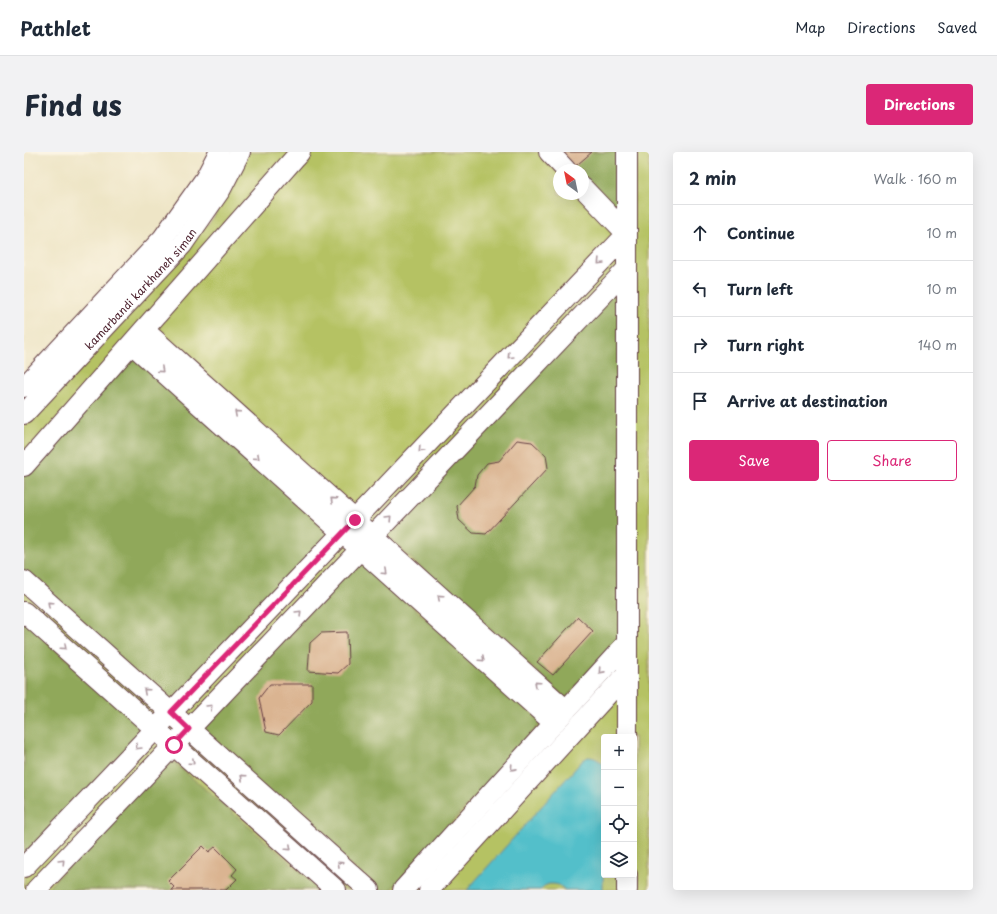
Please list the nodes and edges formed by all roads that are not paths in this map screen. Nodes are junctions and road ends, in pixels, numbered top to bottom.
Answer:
1 (219, 152) edge
2 (240, 152) edge
3 (300, 152) edge
4 (549, 152) edge
5 (627, 152) edge
6 (560, 164) edge
7 (589, 194) edge
8 (627, 234) junction
9 (627, 269) junction
10 (138, 337) junction
11 (24, 387) edge
12 (24, 414) edge
13 (24, 466) edge
14 (348, 526) junction
15 (366, 542) junction
16 (24, 581) edge
17 (24, 612) edge
18 (627, 642) junction
19 (627, 673) junction
20 (171, 712) junction
21 (560, 717) junction
22 (155, 729) junction
23 (189, 729) junction
24 (627, 734) edge
25 (174, 745) junction
26 (24, 867) edge
27 (627, 878) edge
28 (36, 890) edge
29 (336, 890) edge
30 (369, 890) edge
31 (403, 890) edge
32 (430, 890) edge
33 (627, 890) edge

1 - 11 street, kamarbandi karkhaneh siman
2 - 12 street, kamarbandi karkhaneh siman
3 - 10 street
4 - 6 street
5 - 8 street
7 - 8 street
8 - 9 street
8 -> 14 street
15 -> 9 street
9 - 18 street
10 - 13 street
10 - 14 street
14 - 15 street
14 - 20 street
15 - 21 street
23 -> 15 street
20 -> 16 street
17 -> 22 street
18 - 19 street
18 -> 21 street
19 - 24 street
19 - 32 street
20 - 22 street
20 - 23 street
21 -> 31 street
22 - 25 street
22 -> 26 street
23 - 25 street
30 -> 23 street
28 -> 25 street
25 -> 29 street
27 - 33 street

